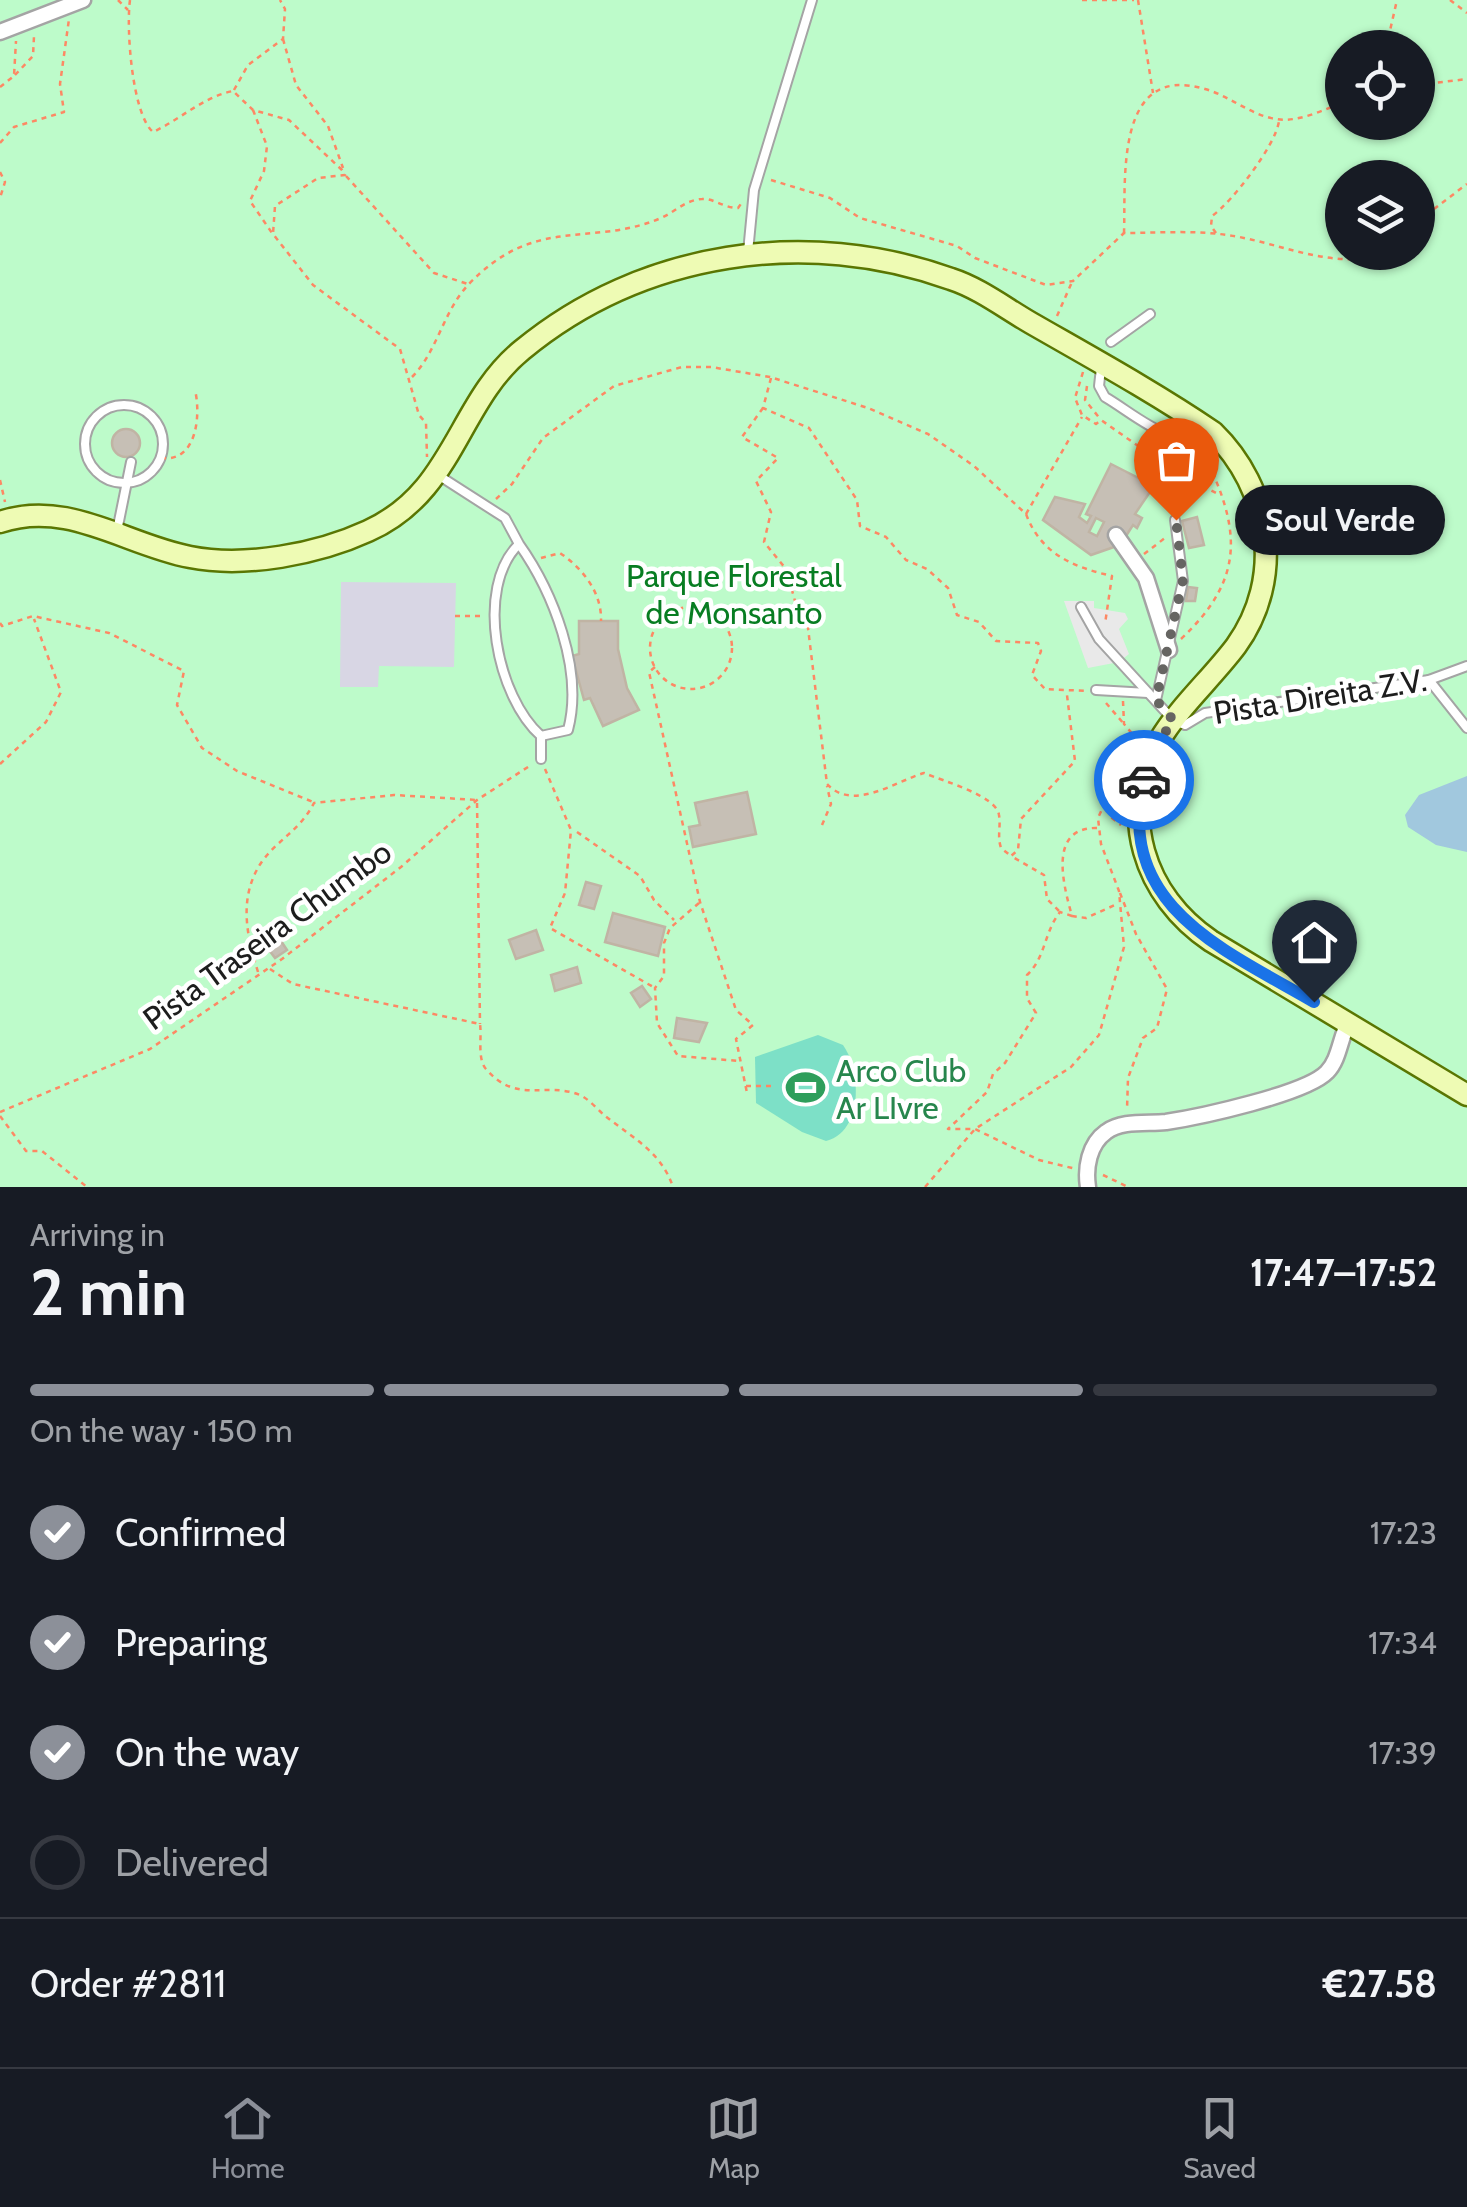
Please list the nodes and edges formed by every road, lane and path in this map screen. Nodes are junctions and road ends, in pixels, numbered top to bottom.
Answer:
1 (83, 0) edge
2 (118, 0) edge
3 (130, 0) edge
4 (280, 0) edge
5 (812, 0) edge
6 (1082, 0) edge
7 (1136, 0) edge
8 (1398, 0) edge
9 (1450, 0) edge
10 (68, 6) junction
11 (128, 10) junction
12 (1467, 14) edge
13 (36, 19) junction
14 (8, 30) edge
15 (1389, 30) edge
16 (283, 39) junction
17 (14, 76) junction
18 (1467, 79) edge
19 (1435, 83) edge
20 (0, 88) edge
21 (233, 91) junction
22 (1154, 95) junction
23 (1325, 108) edge
24 (253, 110) junction
25 (1279, 120) junction
26 (0, 143) edge
27 (0, 172) edge
28 (345, 175) junction
29 (759, 179) junction
30 (1467, 184) edge
31 (754, 190) junction
32 (0, 198) edge
33 (1435, 208) edge
34 (1124, 233) junction
35 (273, 234) junction
36 (1218, 234) junction
37 (748, 252) junction
38 (1325, 256) edge
39 (1073, 281) junction
40 (469, 284) junction
41 (1150, 314) dead end
42 (1053, 326) dead end
43 (1111, 342) dead end
44 (1083, 376) dead end
45 (411, 378) junction
46 (771, 378) junction
47 (1088, 384) dead end
48 (195, 390) dead end
49 (763, 408) junction
50 (1082, 416) junction
51 (1101, 420) junction
52 (1205, 436) junction
53 (161, 458) junction
54 (130, 462) dead end
55 (438, 475) junction
56 (128, 483) junction
57 (1219, 494) junction
58 (488, 507) junction
59 (1026, 514) junction
60 (1176, 520) dead end
61 (0, 522) edge
62 (117, 532) junction
63 (1116, 534) dead end
64 (519, 544) junction
65 (532, 562) junction
66 (1081, 607) dead end
67 (33, 616) junction
68 (455, 616) dead end
69 (497, 616) junction
70 (601, 621) dead end
71 (0, 622) edge
72 (1098, 638) junction
73 (1169, 650) junction
74 (1467, 666) edge
75 (655, 667) junction
76 (1428, 680) junction
77 (1122, 689) junction
78 (1067, 692) junction
79 (1148, 693) junction
80 (1097, 695) junction
81 (1156, 700) junction
82 (1174, 721) junction
83 (1124, 724) junction
84 (1467, 728) edge
85 (1148, 729) dead end
86 (540, 736) junction
87 (1135, 737) junction
88 (541, 759) junction
89 (0, 764) edge
90 (827, 784) junction
91 (477, 800) junction
92 (314, 802) junction
93 (822, 825) dead end
94 (1098, 828) junction
95 (577, 832) dead end
96 (1011, 856) junction
97 (1119, 892) junction
98 (700, 902) junction
99 (1115, 905) dead end
100 (1060, 912) junction
101 (1072, 916) junction
102 (675, 921) junction
103 (268, 967) junction
104 (258, 973) junction
105 (655, 988) junction
106 (1348, 1023) junction
107 (480, 1024) junction
108 (742, 1062) junction
109 (746, 1086) junction
110 (774, 1086) dead end
111 (748, 1093) dead end
112 (1467, 1095) edge
113 (0, 1114) edge
114 (1124, 1124) junction
115 (975, 1128) junction
116 (1086, 1170) junction
117 (87, 1187) edge
118 (673, 1187) edge
119 (925, 1187) edge
120 (1088, 1187) edge
121 (1128, 1187) edge

1 - 10 street
2 - 11 path
3 - 11 path
4 - 16 path
5 - 29 lane
6 - 7 path
7 - 22 path
8 - 15 path
9 - 12 path
10 - 13 street
10 - 26 path
11 - 21 path
13 - 14 street
13 - 17 path
14 - 17 path
16 - 21 path
16 - 28 path
17 - 20 path
18 - 19 path
21 - 24 path
22 - 25 path
22 - 34 path
23 - 25 path
24 - 28 path
24 - 35 path
25 - 36 path
27 - 32 path
28 - 35 path
28 - 40 path
29 - 31 lane
29 - 39 path
30 - 33 path
31 - 37 lane
31 - 40 path
34 - 36 path
34 - 39 path
35 - 45 path
36 - 38 path
37 - 52 street
37 - 55 street
39 - 42 path
40 - 45 path
41 - 43 lane
44 - 50 path
45 - 55 path
46 - 49 path
46 - 58 path
46 - 59 path
47 - 51 path
48 - 53 path
49 - 78 path
49 - 90 path
50 - 51 path
50 - 59 path
51 - 57 path
52 - 57 path
52 - 82 street
53 - 56 lane
53 - 56 lane
54 - 56 lane
55 - 58 lane
55 - 62 street
56 - 62 lane
57 - 73 path
58 - 64 lane
59 - 72 path
60 - 73 lane
61 - 62 street
63 - 73 street
64 - 65 lane
64 - 69 lane
65 - 70 path
65 - 86 lane
66 - 72 lane
67 - 71 path
67 - 89 path
67 - 92 path
68 - 69 path
69 - 86 lane
72 - 79 lane
73 - 81 lane
74 - 76 lane, Pista Direita Z.V.
75 - 75 path
75 - 98 path
76 - 82 lane, Pista Direita Z.V.
76 - 84 lane
77 - 79 lane
77 - 80 lane
77 - 83 path
78 - 80 path
78 - 96 path
79 - 81 lane
80 - 83 path
81 - 82 lane
82 - 106 street
83 - 87 path
85 - 87 path
86 - 88 lane
87 - 94 path
88 - 91 path, Pista Traseira Chumbo
88 - 105 path
90 - 93 path
90 - 96 path
91 - 92 path
91 - 103 path, Pista Traseira Chumbo
91 - 107 path
92 - 104 path
94 - 97 path
94 - 101 path
95 - 102 path
96 - 100 path
97 - 114 path
97 - 115 path
98 - 102 path
98 - 108 path
99 - 101 path
100 - 101 path
100 - 115 path
102 - 105 path
103 - 104 path, Pista Traseira Chumbo
103 - 107 path
104 - 113 path, Pista Traseira Chumbo
105 - 108 path
106 - 112 street
106 - 114 street
107 - 118 path
108 - 109 path
109 - 110 path
109 - 111 path
113 - 117 path
114 - 116 street
115 - 116 path
115 - 119 path
116 - 120 street
116 - 121 path

